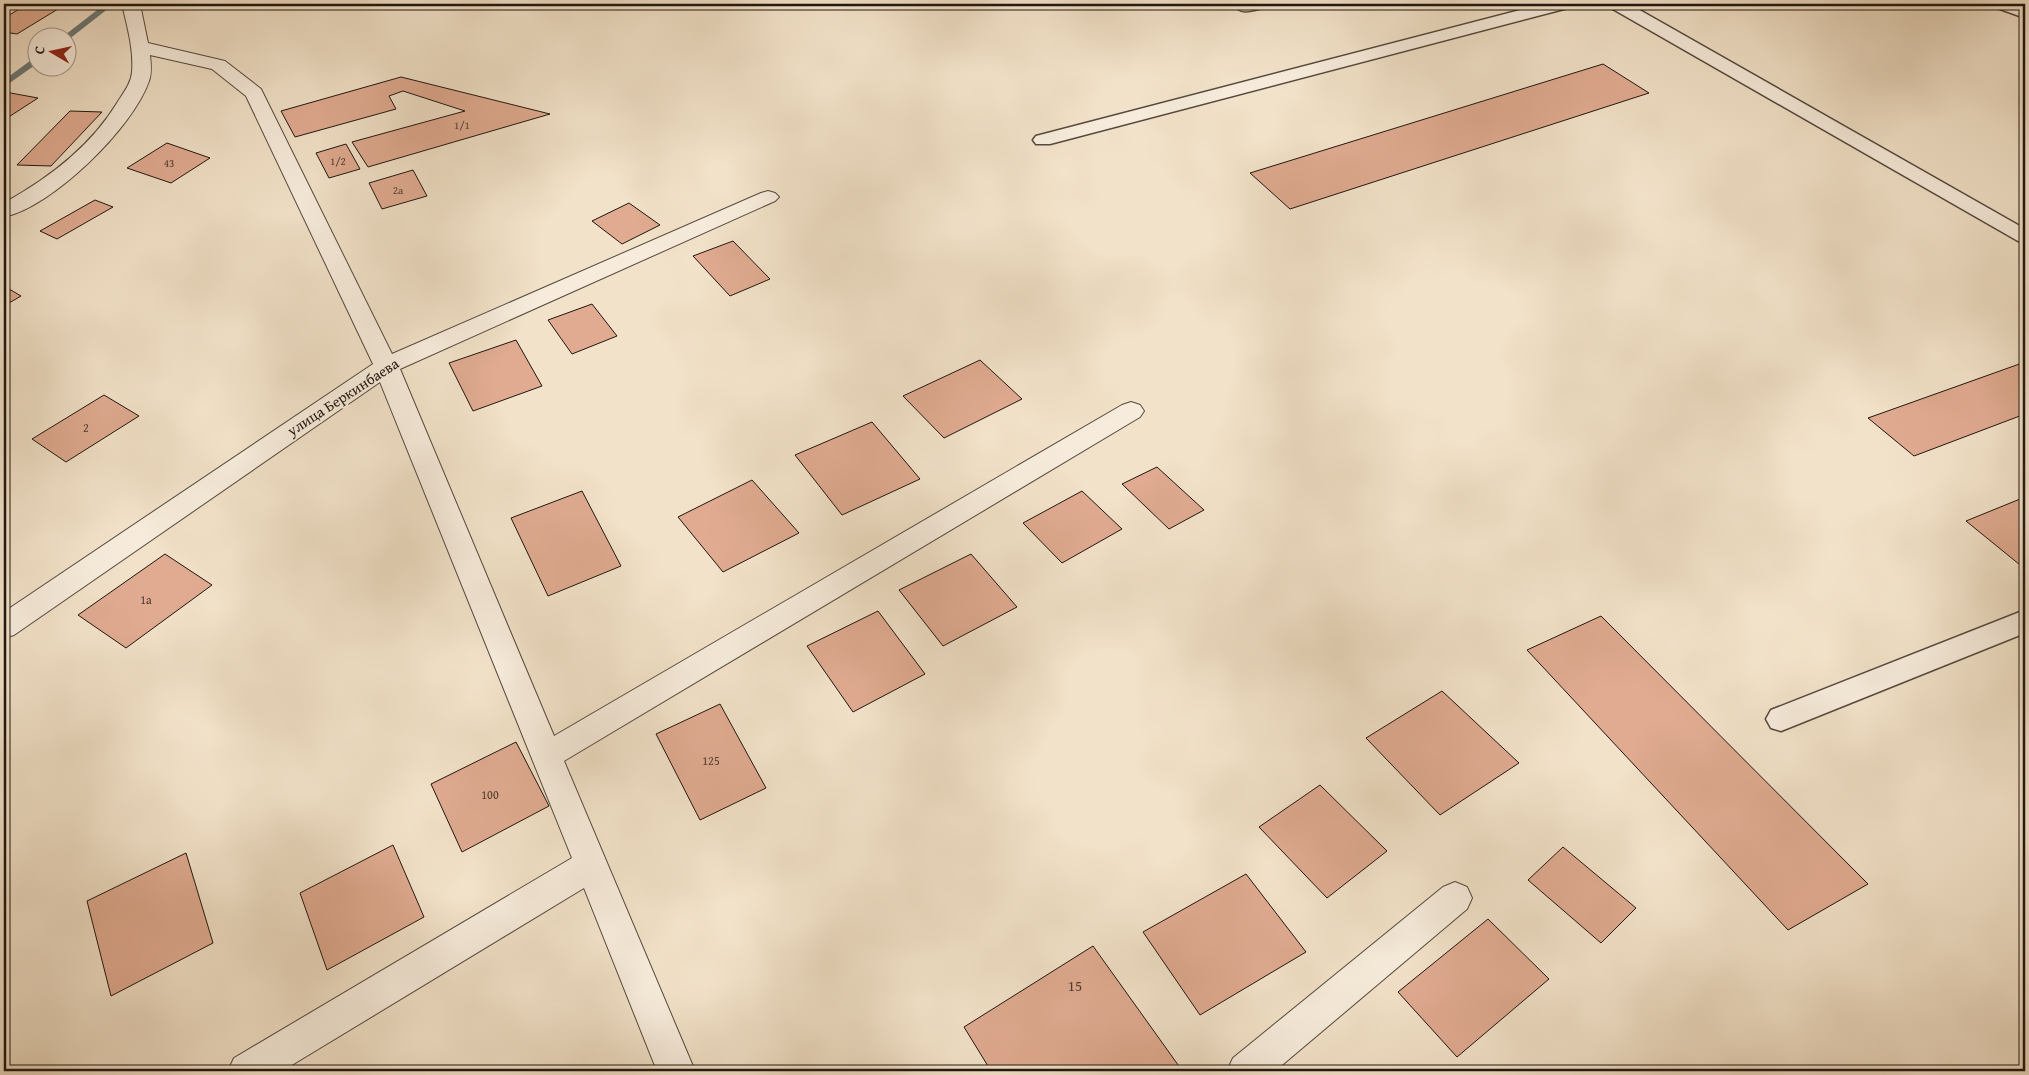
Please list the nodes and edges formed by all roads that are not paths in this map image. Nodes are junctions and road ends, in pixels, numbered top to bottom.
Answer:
1 (131, 4) edge
2 (1241, 4) edge
3 (1256, 4) edge
4 (1562, 4) edge
5 (1617, 4) edge
6 (2003, 4) edge
7 (2025, 12) edge
8 (140, 47) junction
9 (1043, 140) dead end
10 (768, 196) dead end
11 (4, 211) edge
12 (2025, 236) edge
13 (386, 366) junction
14 (1131, 411) dead end
15 (2025, 621) edge
16 (4, 627) edge
17 (1782, 719) dead end
18 (546, 756) junction
19 (591, 865) junction
20 (1455, 898) dead end
21 (247, 1071) edge
22 (676, 1071) edge
23 (1246, 1071) edge

1 - 8 street
2 - 3 lane
4 - 9 lane
5 - 12 lane
6 - 7 lane
8 - 11 street
8 - 13 street
10 - 13 street, улица Беркинбаева
13 - 16 street, улица Беркинбаева
13 - 18 street
14 - 18 street
15 - 17 lane
18 - 19 street
19 - 21 street
19 - 22 street
20 - 23 street

